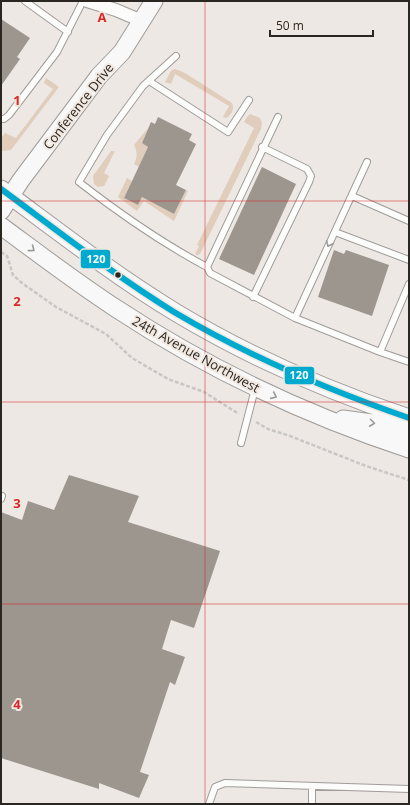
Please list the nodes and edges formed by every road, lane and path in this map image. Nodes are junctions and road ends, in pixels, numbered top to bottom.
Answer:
1 (24, 1) edge
2 (83, 1) edge
3 (87, 1) edge
4 (154, 1) edge
5 (142, 21) junction
6 (68, 32) junction
7 (176, 56) dead end
8 (149, 80) junction
9 (249, 100) dead end
10 (278, 117) dead end
11 (1, 119) edge
12 (262, 147) junction
13 (367, 162) dead end
14 (6, 193) edge
15 (352, 196) junction
16 (1, 211) edge
17 (409, 221) edge
18 (1, 226) edge
19 (335, 232) junction
20 (1, 252) edge
21 (409, 260) edge
22 (207, 267) junction
23 (409, 284) edge
24 (254, 297) junction
25 (295, 318) junction
26 (380, 352) junction
27 (409, 362) edge
28 (255, 388) junction
29 (319, 416) junction
30 (248, 418) junction
31 (409, 418) edge
32 (409, 433) edge
33 (241, 443) dead end
34 (409, 449) edge
35 (409, 480) edge
36 (312, 786) junction
37 (409, 789) edge
38 (209, 804) edge
39 (312, 804) edge

1 - 6 lane
2 - 6 lane
3 - 5 street
4 - 5 main road, Conference Drive
5 - 14 main road, Conference Drive
6 - 11 lane
7 - 8 lane
8 - 9 lane
8 - 22 lane
10 - 12 lane
12 - 22 lane
12 - 24 lane
13 - 15 lane
14 - 16 main road, Conference Drive
14 - 31 main road, 24th Avenue Northwest
15 - 17 lane
15 - 19 lane
18 -> 28 main road, 24th Avenue Northwest
19 - 21 lane
19 -> 25 lane
20 - 30 path
22 - 24 lane
23 - 26 lane
24 - 25 lane
25 - 26 lane
26 - 27 lane
28 -> 29 main road, 24th Avenue Northwest
28 - 30 lane
29 -> 32 main road
29 - 34 main road, 24th Avenue Northwest
30 - 33 lane
30 - 35 path
36 - 37 lane
36 - 38 lane
36 - 39 lane

